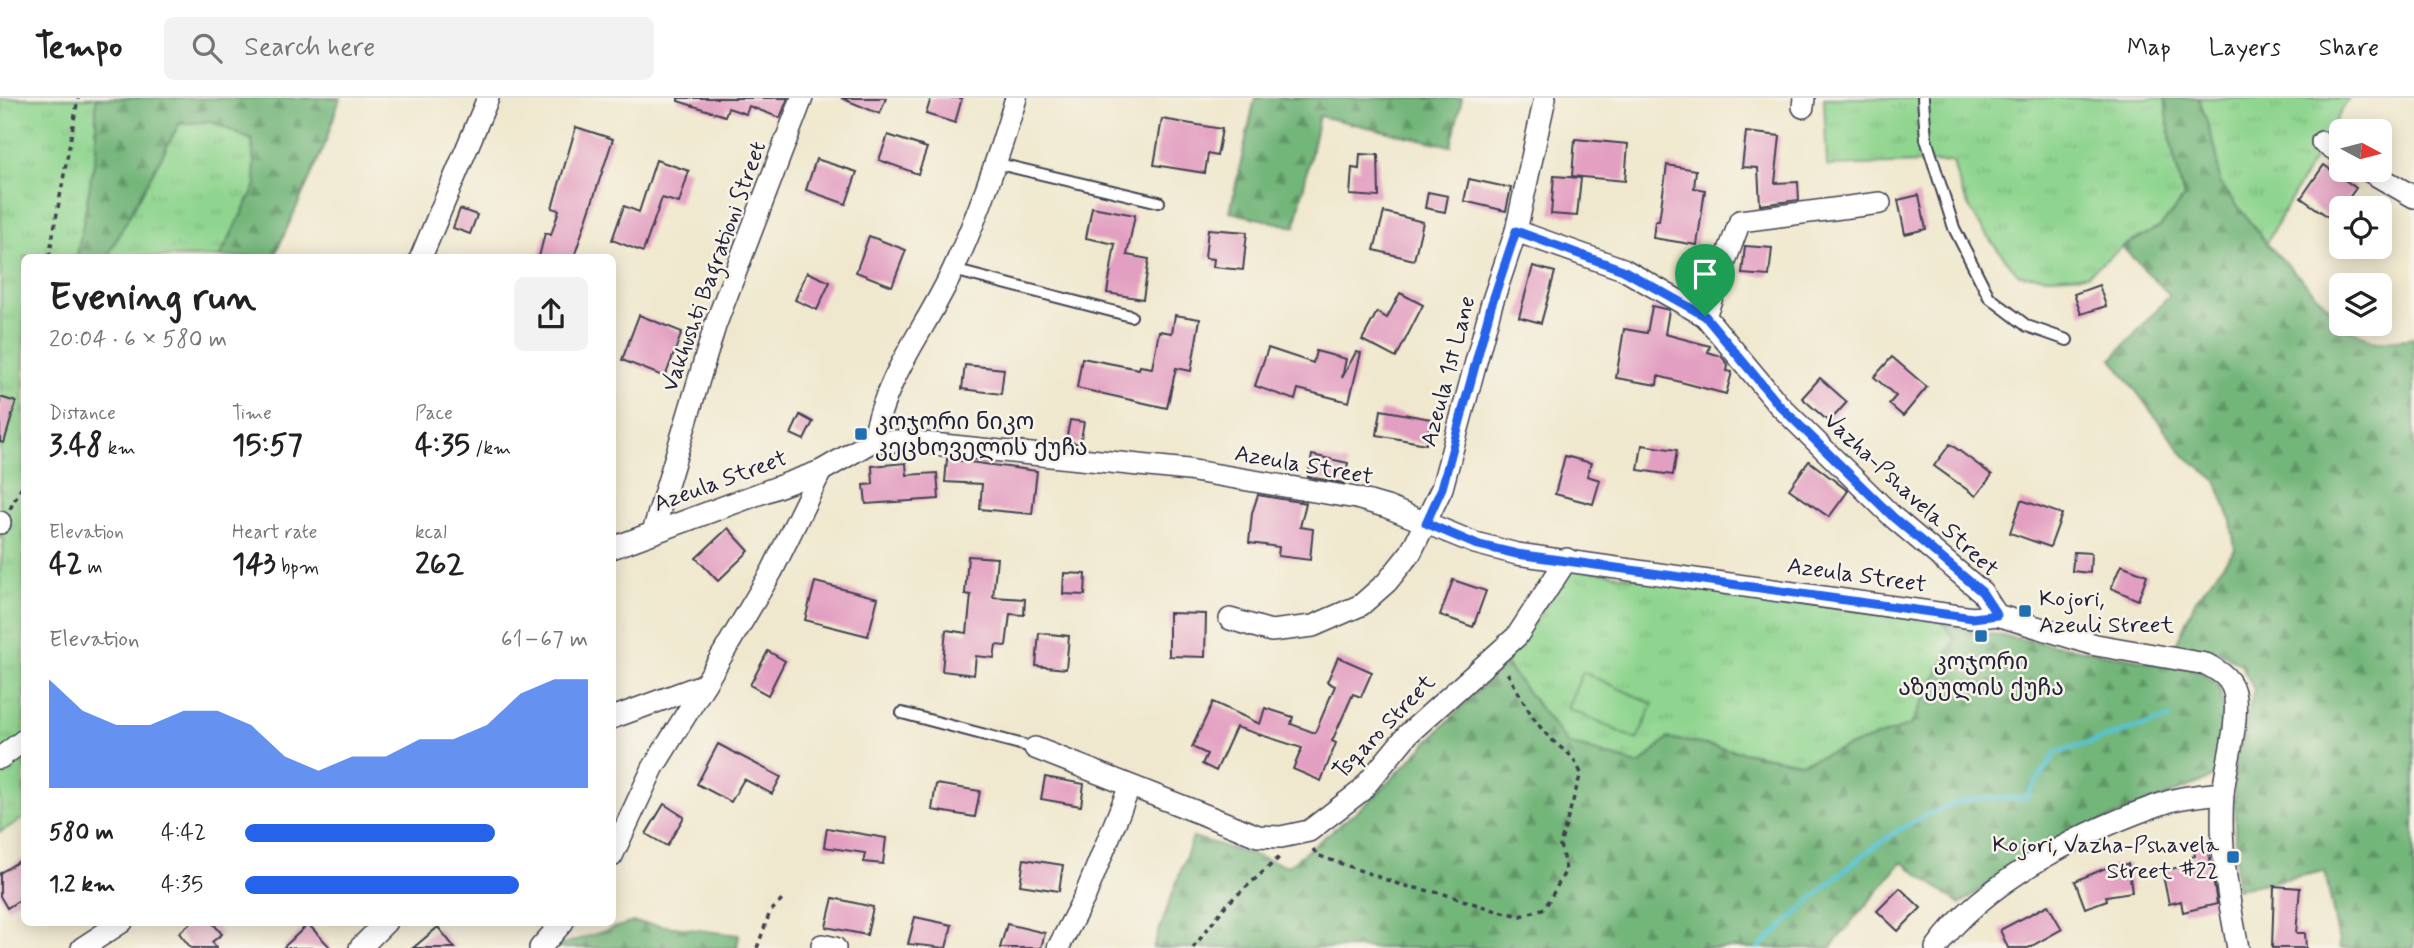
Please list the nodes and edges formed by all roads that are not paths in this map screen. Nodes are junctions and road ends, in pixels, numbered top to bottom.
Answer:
1 (488, 98) edge
2 (802, 98) edge
3 (1016, 98) edge
4 (1545, 98) edge
5 (1923, 98) edge
6 (2322, 142) dead end
7 (2329, 146) edge
8 (995, 163) junction
9 (2388, 182) edge
10 (2414, 197) edge
11 (1159, 202) dead end
12 (1880, 203) dead end
13 (1516, 231) junction
14 (422, 254) edge
15 (953, 270) junction
16 (1131, 316) dead end
17 (1705, 316) junction
18 (2067, 340) dead end
19 (873, 441) junction
20 (821, 471) junction
21 (1426, 523) junction
22 (653, 532) junction
23 (616, 546) edge
24 (1567, 559) junction
25 (1997, 615) junction
26 (1230, 619) dead end
27 (705, 684) junction
28 (902, 713) dead end
29 (616, 717) edge
30 (21, 742) edge
31 (1035, 748) joint
32 (0, 758) edge
33 (1129, 786) junction
34 (2223, 793) junction
35 (616, 847) edge
36 (116, 926) edge
37 (382, 926) edge
38 (559, 926) edge
39 (82, 948) edge
40 (360, 948) edge
41 (540, 948) edge
42 (1058, 948) edge
43 (1936, 948) edge
44 (2238, 948) edge

1 - 14 street
2 - 22 street, Vakhushti Bagrationi Street
3 - 8 street
4 - 13 street
5 - 18 lane
6 - 7 street
8 - 11 lane
8 - 15 street
9 - 10 street
12 - 17 street
13 - 17 street, Vazha-Pshavela Street
13 - 21 street, Azeula 1st Lane
15 - 16 lane
15 - 19 street
17 - 25 street, Vazha-Pshavela Street
19 - 20 street, Azeula Street
19 - 21 street, Azeula Street
20 - 22 street, Azeula Street
20 - 27 street
21 - 24 street, Azeula Street
21 - 26 street, Azeula 1st Lane
22 - 23 street, Azeula Street
24 - 25 street, Azeula Street
24 - 33 street, Tsqaro Street
25 - 34 street
27 - 29 street
27 - 35 street
28 - 31 lane
30 - 32 street
31 - 33 street, Tsqaro Street
33 - 42 street
34 - 43 street
34 - 44 street
36 - 39 street
37 - 40 street
38 - 41 street

